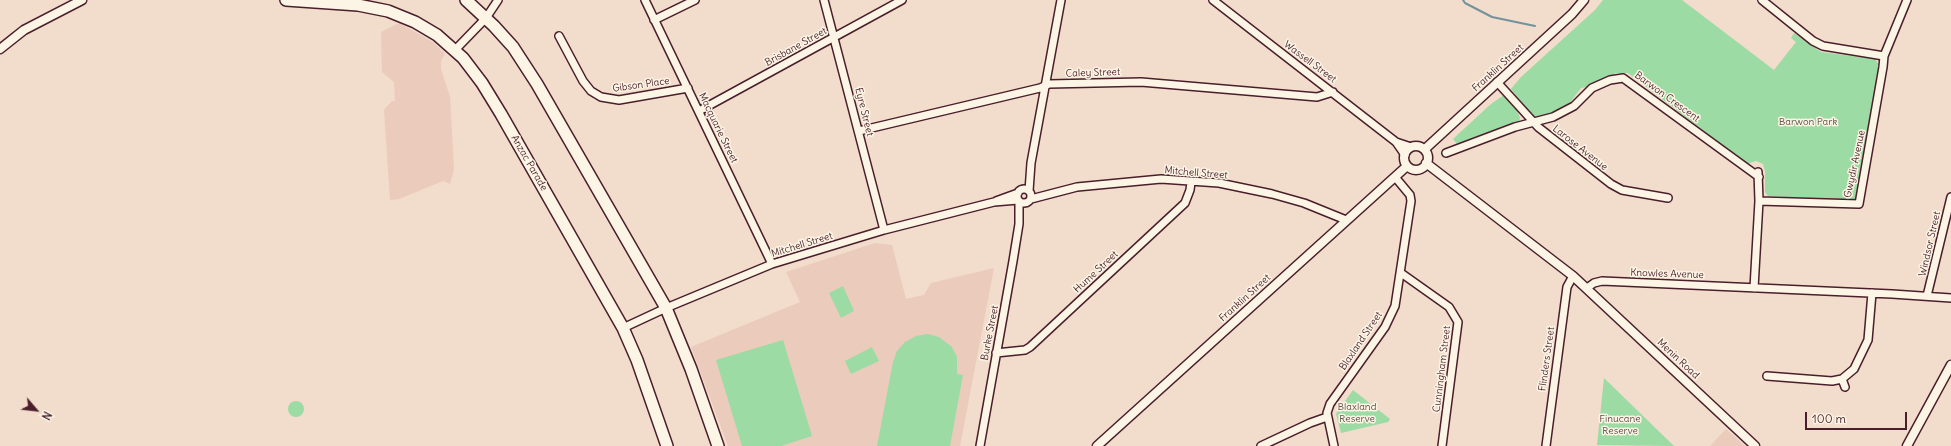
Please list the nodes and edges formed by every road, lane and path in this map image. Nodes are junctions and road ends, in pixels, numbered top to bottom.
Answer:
1 (82, 0) edge
2 (286, 0) edge
3 (466, 0) edge
4 (498, 0) edge
5 (645, 0) edge
6 (695, 0) edge
7 (824, 0) edge
8 (902, 0) edge
9 (1061, 0) edge
10 (1213, 0) edge
11 (1584, 0) edge
12 (1762, 0) edge
13 (1907, 0) edge
14 (486, 18) junction
15 (654, 20) junction
16 (559, 36) dead end
17 (834, 38) junction
18 (0, 49) edge
19 (456, 50) junction
20 (1884, 56) junction
21 (1498, 82) junction
22 (1045, 85) junction
23 (688, 88) junction
24 (1333, 92) junction
25 (699, 111) junction
26 (1534, 123) junction
27 (859, 132) junction
28 (1396, 142) junction
29 (1411, 147) junction
30 (1425, 150) junction
31 (1446, 153) dead end
32 (1405, 155) junction
33 (1426, 163) junction
34 (1407, 166) junction
35 (1395, 177) junction
36 (1191, 182) junction
37 (1024, 196) junction
38 (1951, 197) edge
39 (1668, 198) dead end
40 (1759, 201) junction
41 (1346, 220) junction
42 (884, 230) junction
43 (772, 264) junction
44 (1401, 273) junction
45 (1573, 276) junction
46 (1587, 288) junction
47 (1754, 288) junction
48 (1872, 293) junction
49 (1928, 296) junction
50 (1951, 298) edge
51 (666, 308) junction
52 (623, 328) junction
53 (996, 353) junction
54 (1951, 365) edge
55 (1767, 376) dead end
56 (1842, 379) junction
57 (1845, 387) dead end
58 (1327, 417) junction
59 (667, 446) edge
60 (718, 446) edge
61 (980, 446) edge
62 (1097, 446) edge
63 (1261, 446) edge
64 (1334, 446) edge
65 (1442, 446) edge
66 (1546, 446) edge
67 (1755, 446) edge
68 (1907, 446) edge

1 - 18 street
2 - 19 main road, Anzac Parade
3 - 14 main road
4 - 14 street
5 - 15 street, Macquarie Street
6 - 15 street
7 - 17 street, Eyre Street
8 - 17 street, Brisbane Street
9 - 22 street, Burke Street
10 - 24 street, Wassell Street
11 - 21 street, Franklin Street
12 - 20 street
13 - 20 street
14 - 19 street
14 - 51 main road
15 - 23 street, Macquarie Street
16 - 23 street, Gibson Place
17 - 25 street, Brisbane Street
17 - 27 street, Eyre Street
19 - 52 main road, Anzac Parade
20 - 40 street, Gwydir Avenue
21 - 26 street, Larose Avenue
21 - 30 street, Franklin Street
22 - 24 street, Caley Street
22 - 27 street, Caley Street
22 - 37 street, Burke Street
23 - 25 street, Macquarie Street
24 - 28 street, Wassell Street
25 - 43 street, Macquarie Street
26 - 31 street, Barwon Crescent
26 - 39 street, Larose Avenue
26 - 40 street, Barwon Crescent
27 - 42 street, Eyre Street
28 - 29 street, Wassell Street
28 - 32 street, Wassell Street
29 - 30 street
29 - 32 street
30 - 33 street
32 - 34 street
33 - 34 street
33 - 45 street
34 - 35 street, Franklin Street
35 - 41 street, Franklin Street
35 - 44 street, Blaxland Street
36 - 37 street, Mitchell Street
36 - 41 street, Mitchell Street
36 - 53 street, Hume Street
37 - 42 street, Mitchell Street
37 - 53 street, Burke Street
38 - 49 street, Windsor Street
40 - 47 street, Barwon Crescent
41 - 62 street, Franklin Street
42 - 43 street, Mitchell Street
43 - 51 street, Mitchell Street
44 - 58 street, Blaxland Street
44 - 65 street, Cunningham Street
45 - 46 street
45 - 66 street, Flinders Street
46 - 47 street, Knowles Avenue
46 - 67 street, Menin Road
47 - 48 street, Knowles Avenue
48 - 49 street, Knowles Avenue
48 - 56 street
49 - 50 street, Knowles Avenue
51 - 52 street, Mitchell Street
51 - 60 main road
52 - 59 main road, Anzac Parade
53 - 61 street, Burke Street
54 - 68 street
55 - 56 street
56 - 57 street
58 - 63 street
58 - 64 street

